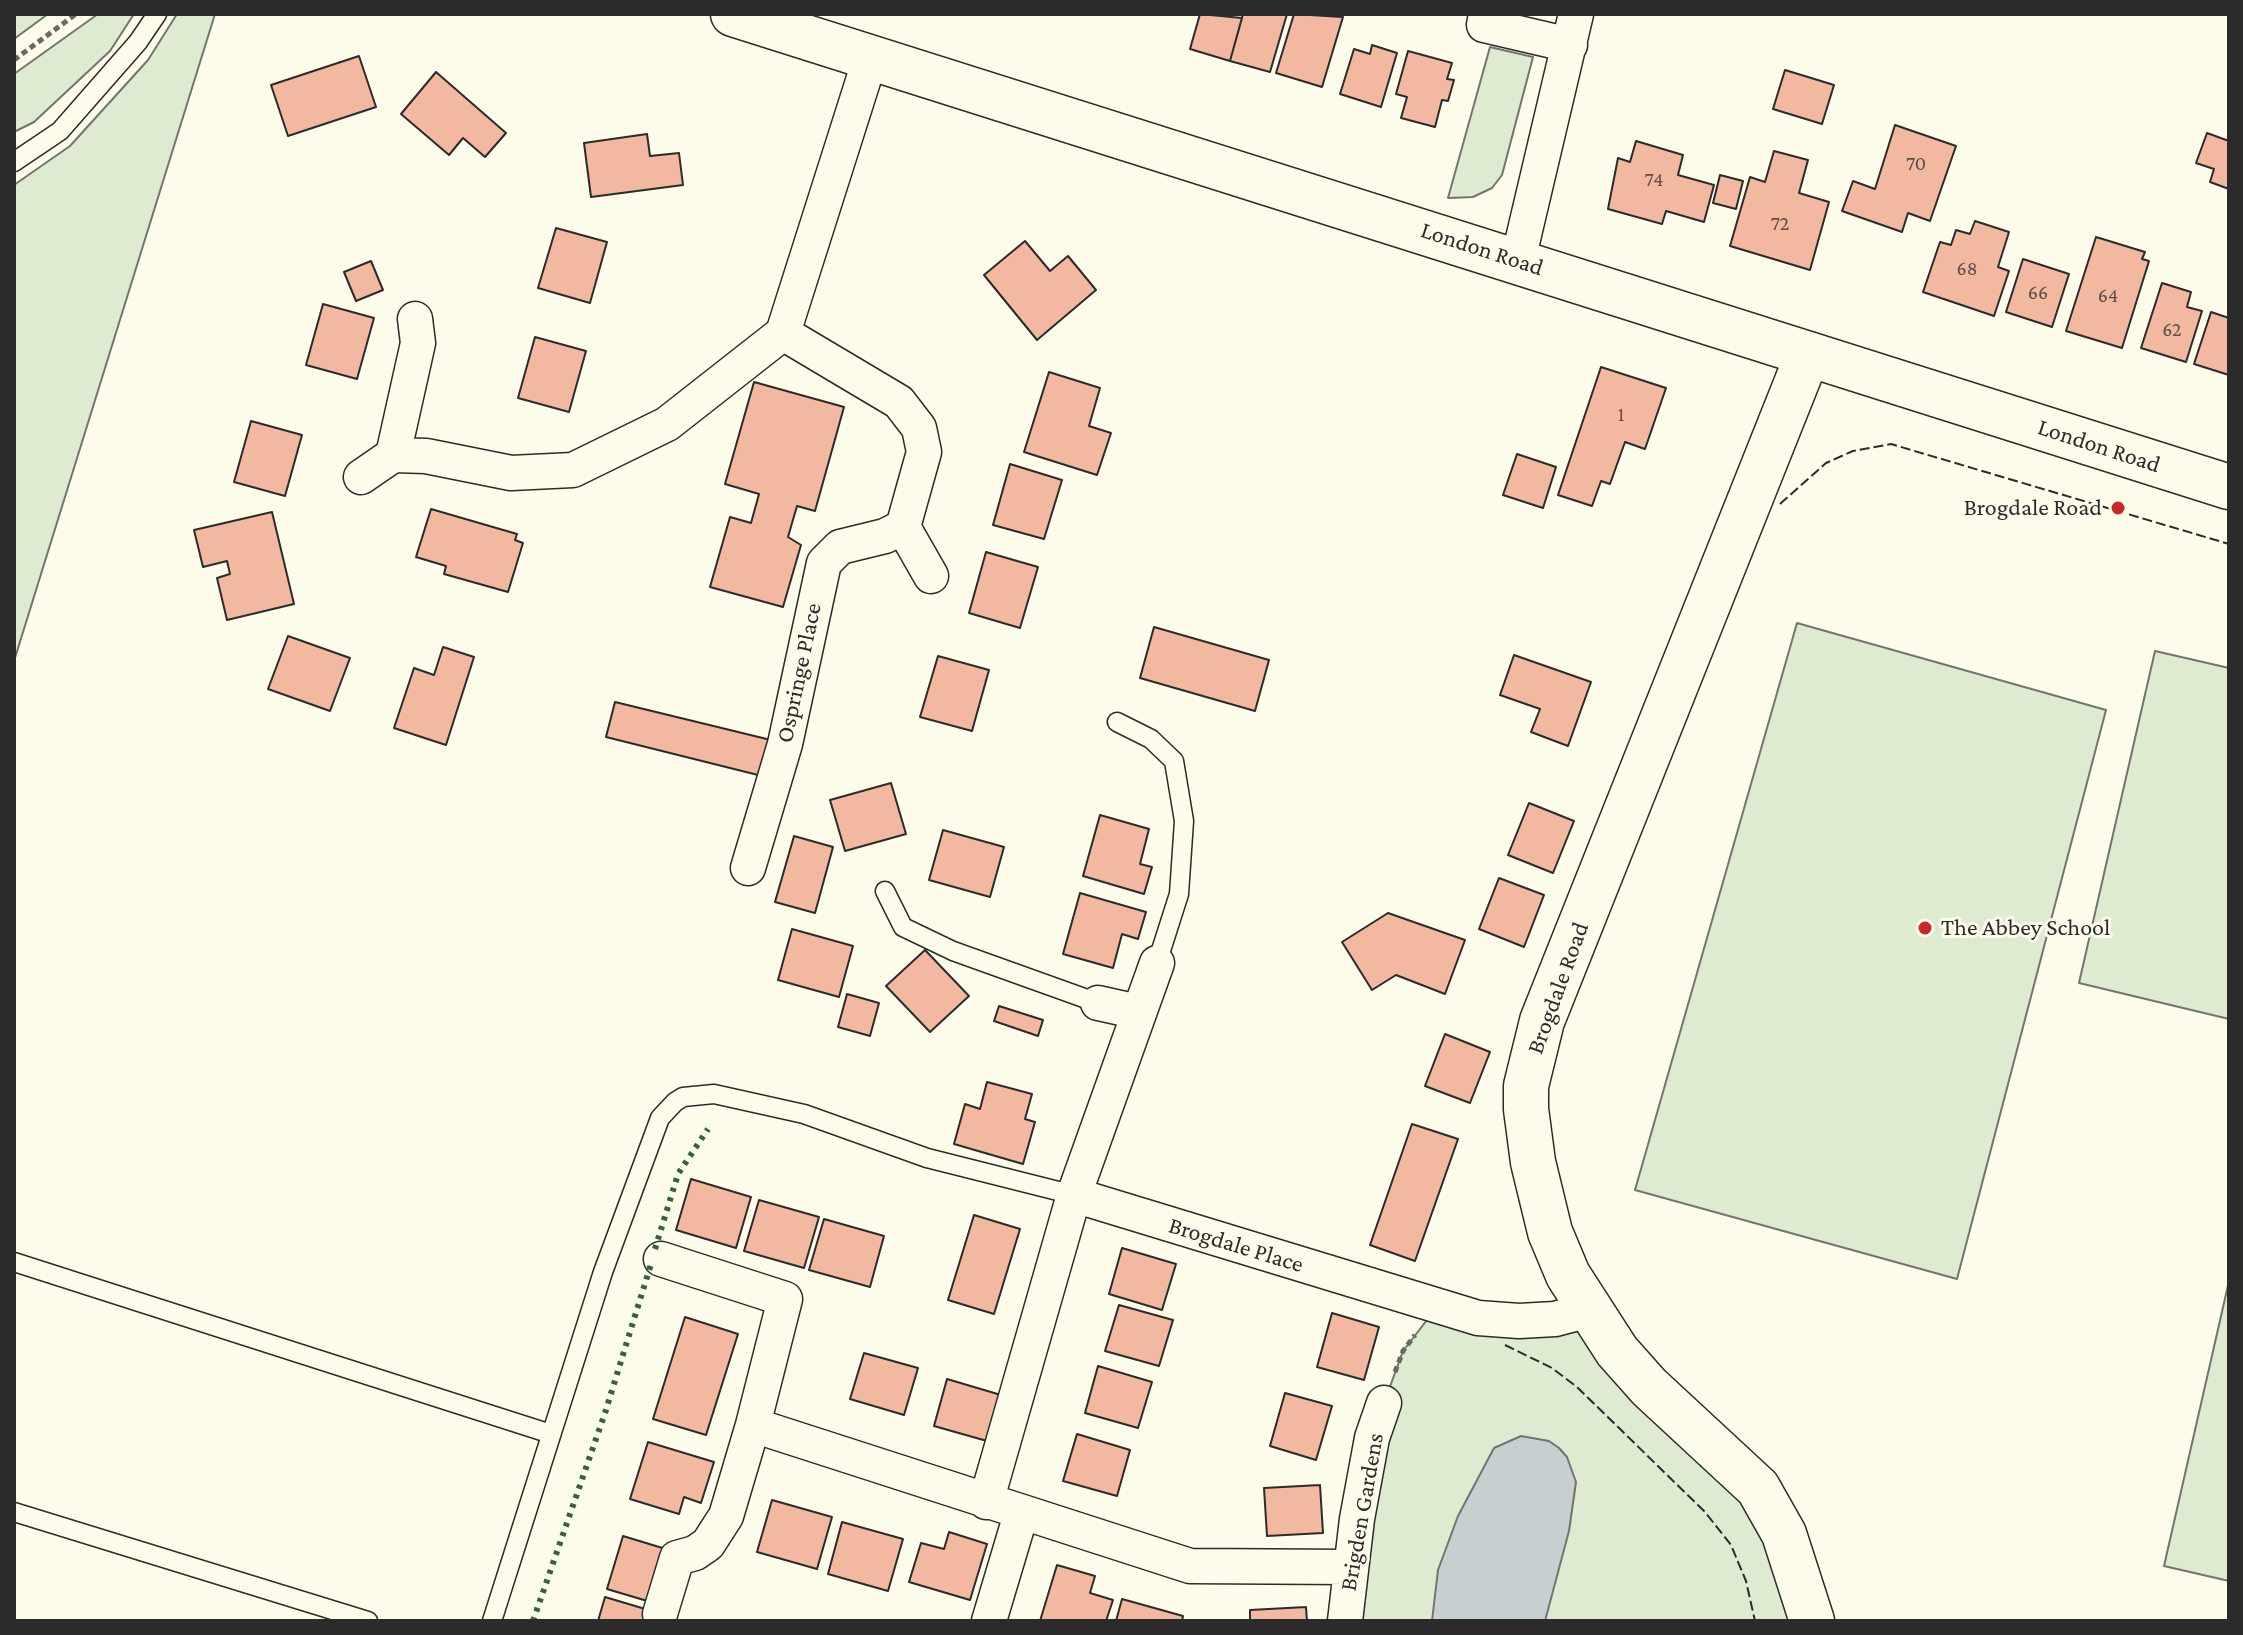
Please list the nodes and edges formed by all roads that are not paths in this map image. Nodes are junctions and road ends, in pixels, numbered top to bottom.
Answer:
1 (157, 14) edge
2 (733, 14) edge
3 (1486, 14) edge
4 (1573, 29) edge
5 (871, 56) junction
6 (14, 162) edge
7 (1518, 260) junction
8 (415, 319) dead end
9 (783, 333) junction
10 (1808, 354) junction
11 (393, 455) junction
12 (361, 477) dead end
13 (2229, 487) edge
14 (903, 527) junction
15 (931, 576) dead end
16 (1117, 722) dead end
17 (748, 868) dead end
18 (885, 891) dead end
19 (1157, 963) joint
20 (1098, 1003) joint
21 (1139, 1012) junction
22 (1074, 1195) junction
23 (661, 1259) dead end
24 (14, 1262) edge
25 (1589, 1310) junction
26 (1384, 1403) road end
27 (753, 1425) junction
28 (551, 1434) junction
29 (986, 1502) junction
30 (14, 1512) edge
31 (1021, 1514) junction
32 (1350, 1567) junction
33 (660, 1614) dead end
34 (368, 1621) edge
35 (492, 1621) edge
36 (989, 1621) edge
37 (1345, 1621) edge
38 (1812, 1621) edge

1 - 6 lane
2 - 5 main road, London Road
3 - 4 street
4 - 7 street
5 - 7 main road, London Road
5 - 9 street
7 - 10 main road, London Road
8 - 11 street
9 - 11 street
9 - 14 street
10 - 13 main road, London Road
10 - 25 main road, Brogdale Road
11 - 12 street
14 - 15 street
14 - 17 street, Ospringe Place
16 - 19 lane
18 - 20 lane
19 - 21 street
20 - 21 street
21 - 22 street
22 - 25 street, Brogdale Place
22 - 28 lane
22 - 29 street
23 - 27 street
24 - 28 lane
25 - 38 main road, Brogdale Road
26 - 32 street, Brigden Gardens
27 - 29 street
27 - 33 street
28 - 35 lane
29 - 31 street
30 - 34 lane
31 - 32 street
31 - 36 street
32 - 37 street, Brigden Gardens

